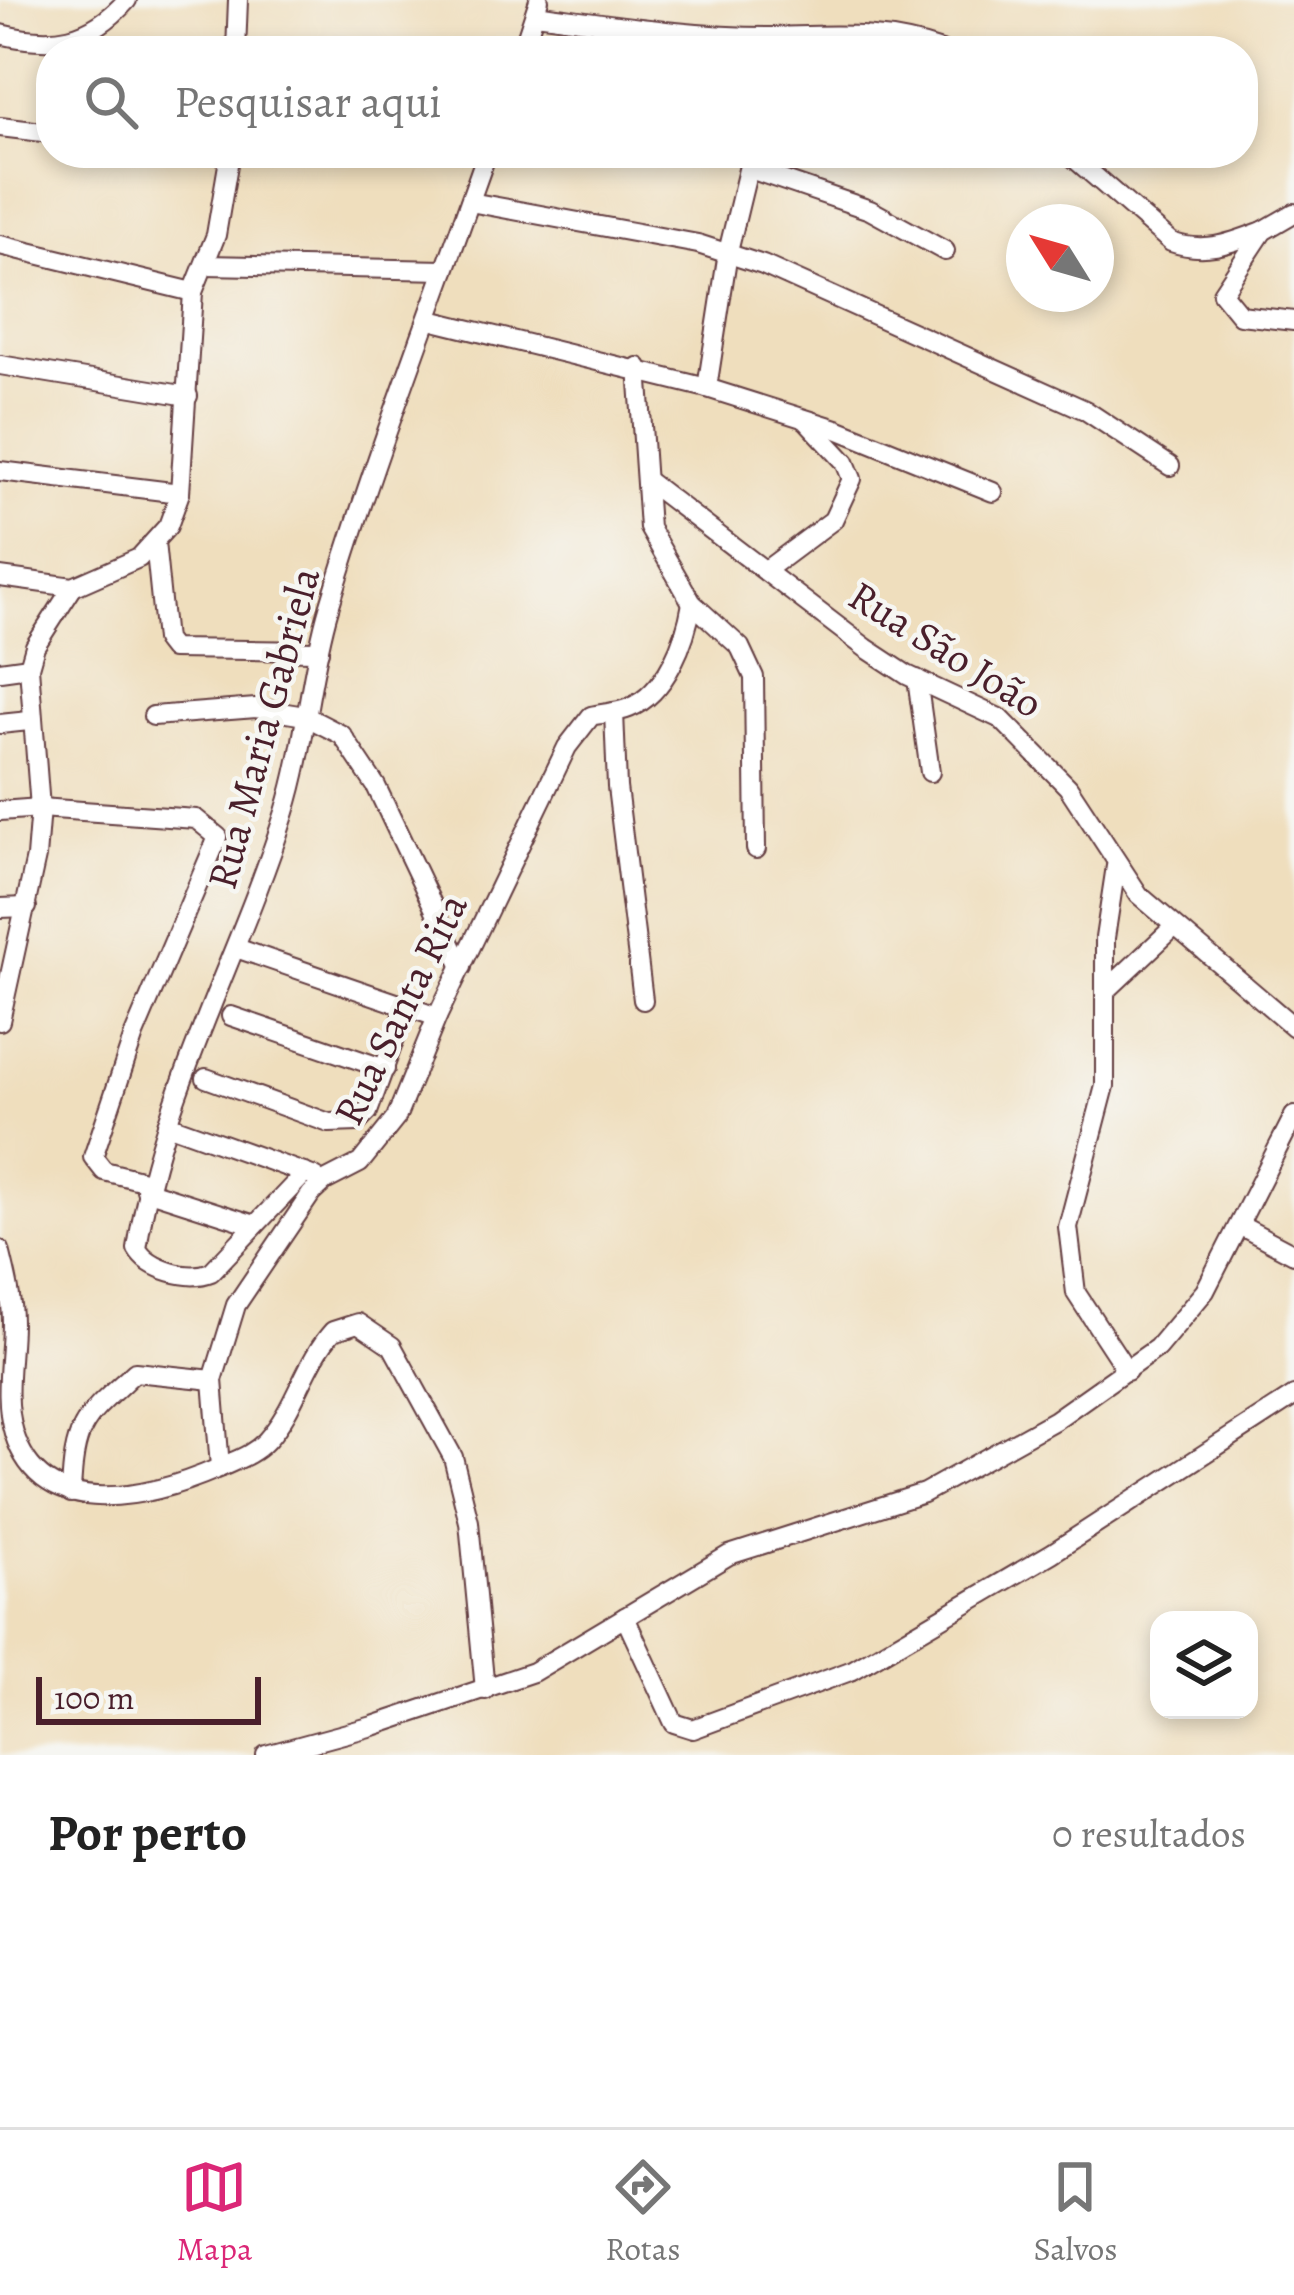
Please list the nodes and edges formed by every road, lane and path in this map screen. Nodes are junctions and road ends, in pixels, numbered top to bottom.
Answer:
1 (127, 0) edge
2 (238, 0) edge
3 (537, 7) edge
4 (0, 34) edge
5 (82, 36) edge
6 (237, 36) edge
7 (527, 36) edge
8 (704, 36) edge
9 (36, 38) edge
10 (0, 127) edge
11 (36, 132) edge
12 (228, 168) edge
13 (482, 168) edge
14 (749, 168) edge
15 (768, 168) edge
16 (1085, 168) edge
17 (470, 202) junction
18 (1294, 213) edge
19 (1263, 231) junction
20 (0, 245) edge
21 (945, 251) dead end
22 (728, 252) junction
23 (205, 265) junction
24 (445, 270) junction
25 (193, 292) junction
26 (430, 320) junction
27 (1294, 321) edge
28 (0, 365) edge
29 (638, 368) junction
30 (707, 388) junction
31 (188, 396) junction
32 (806, 419) junction
33 (1170, 466) dead end
34 (0, 471) edge
35 (646, 480) junction
36 (993, 492) dead end
37 (180, 493) junction
38 (155, 542) junction
39 (766, 570) junction
40 (0, 577) edge
41 (73, 587) junction
42 (692, 603) junction
43 (319, 651) junction
44 (29, 667) junction
45 (0, 671) edge
46 (917, 680) junction
47 (614, 712) junction
48 (153, 716) dead end
49 (305, 716) junction
50 (29, 721) junction
51 (0, 724) edge
52 (930, 772) dead end
53 (40, 808) junction
54 (0, 811) edge
55 (756, 849) dead end
56 (1116, 866) junction
57 (27, 907) junction
58 (0, 908) edge
59 (1174, 927) junction
60 (238, 949) junction
61 (462, 967) junction
62 (1107, 990) junction
63 (3, 996) edge
64 (643, 1000) dead end
65 (406, 1008) junction
66 (231, 1016) dead end
67 (436, 1018) junction
68 (0, 1021) edge
69 (1294, 1027) edge
70 (385, 1069) junction
71 (206, 1078) dead end
72 (1294, 1116) edge
73 (167, 1124) junction
74 (305, 1173) junction
75 (325, 1181) junction
76 (147, 1186) junction
77 (255, 1225) junction
78 (1241, 1226) junction
79 (0, 1250) edge
80 (1294, 1254) edge
81 (1127, 1371) junction
82 (213, 1380) junction
83 (1294, 1396) edge
84 (220, 1467) junction
85 (71, 1493) junction
86 (625, 1617) junction
87 (485, 1690) junction
88 (313, 1749) edge
89 (266, 1755) edge

1 - 5 street
2 - 6 street
3 - 7 street
3 - 8 street
4 - 9 street
10 - 11 street
12 - 23 street
13 - 17 street, Rua Maria Gabriela
14 - 22 street
15 - 21 street
16 - 19 street
17 - 22 street
17 - 24 street, Rua Maria Gabriela
18 - 19 street
19 - 27 street
20 - 25 street
22 - 30 street
22 - 33 street
23 - 24 street
23 - 25 street
24 - 26 street, Rua Maria Gabriela
25 - 31 street
26 - 29 street
26 - 43 street, Rua Maria Gabriela
28 - 31 street
29 - 30 street
29 - 35 street
30 - 32 street
31 - 37 street
32 - 36 street
32 - 39 street
34 - 37 street
35 - 39 street, Rua São João
35 - 42 street
37 - 38 street
38 - 41 street
38 - 43 street
39 - 46 street, Rua São João
40 - 41 street
41 - 44 street
42 - 47 street, Rua Santa Rita
42 - 55 street
43 - 49 street, Rua Maria Gabriela
44 - 45 street
44 - 50 street
46 - 52 street
46 - 56 street, Rua São João
47 - 61 street, Rua Santa Rita
47 - 64 street
48 - 49 street
49 - 60 street, Rua Maria Gabriela
49 - 61 street
50 - 51 street
50 - 53 street
53 - 54 street
53 - 57 street
53 - 76 street
56 - 59 street, Rua São João
56 - 62 street
57 - 58 street
57 - 63 street
59 - 62 street
59 - 69 street, Rua São João
60 - 65 street
60 - 73 street, Rua Maria Gabriela
61 - 67 street, Rua Santa Rita
62 - 81 street
63 - 68 street
65 - 67 street
65 - 70 street
66 - 70 street
67 - 75 street, Rua Santa Rita
70 - 71 street
72 - 78 street
73 - 74 street
73 - 76 street, Rua Maria Gabriela
74 - 75 street
74 - 77 street, Rua Maria Gabriela
75 - 82 street, Rua Santa Rita
76 - 77 street
76 - 77 street, Rua Maria Gabriela
78 - 80 street
78 - 81 street
79 - 85 street
81 - 86 street
82 - 84 street, Rua Santa Rita
82 - 85 street
83 - 86 street
84 - 85 street
84 - 87 street
86 - 87 street
87 - 88 street
88 - 89 street

